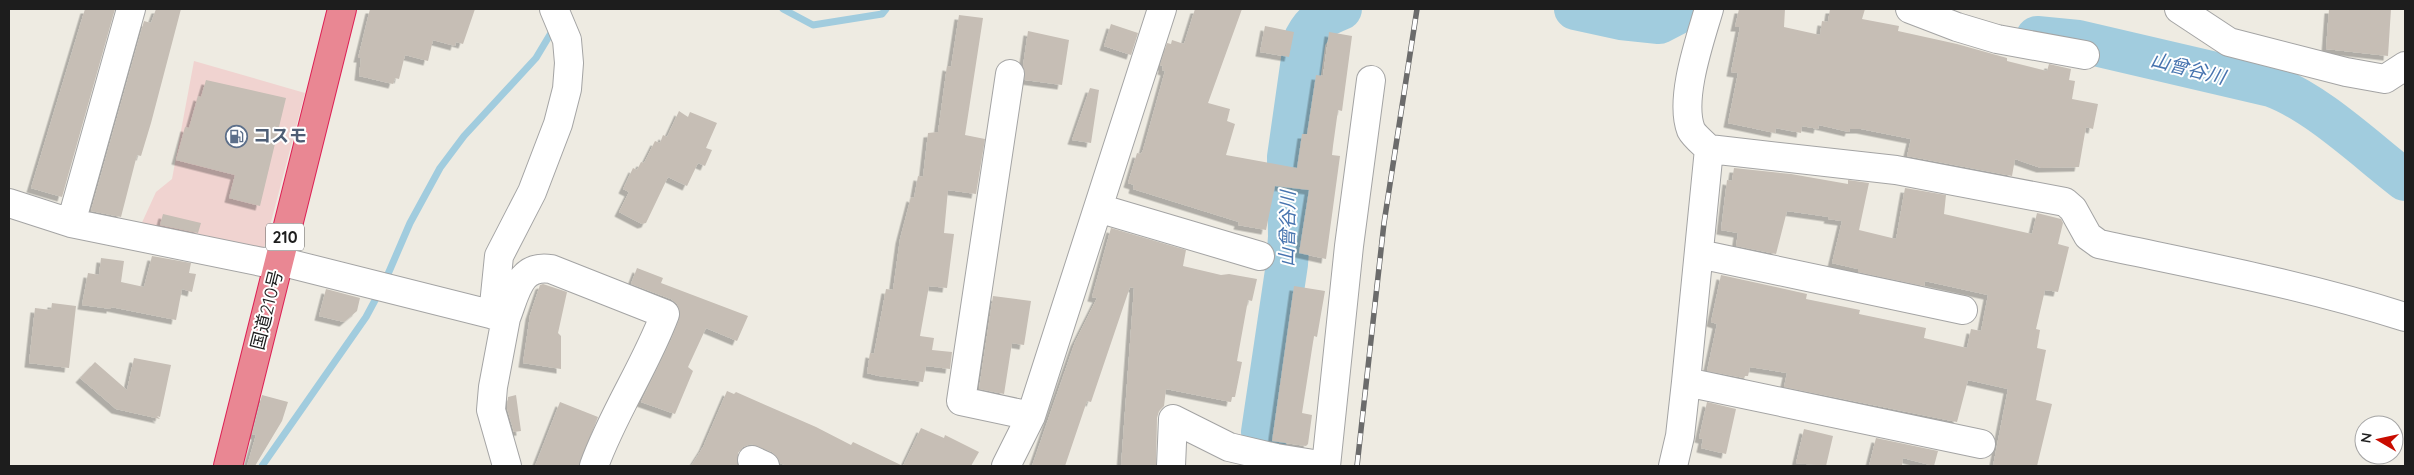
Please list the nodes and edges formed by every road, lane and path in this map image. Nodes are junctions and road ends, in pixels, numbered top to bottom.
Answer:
1 (131, 9) edge
2 (342, 9) edge
3 (1162, 9) edge
4 (1709, 9) edge
5 (1910, 9) edge
6 (2179, 9) edge
7 (556, 16) edge
8 (2085, 55) dead end
9 (2405, 66) edge
10 (1010, 74) dead end
11 (1371, 80) dead end
12 (1709, 149) junction
13 (9, 203) edge
14 (1098, 208) junction
15 (71, 223) junction
16 (1699, 254) junction
17 (1260, 256) dead end
18 (279, 261) junction
19 (1963, 310) dead end
20 (500, 316) junction
21 (2405, 318) edge
22 (1686, 382) junction
23 (1031, 416) junction
24 (1981, 444) dead end
25 (228, 466) edge
26 (507, 466) edge
27 (594, 466) edge
28 (1006, 466) edge
29 (1171, 466) edge
30 (1673, 466) edge

1 - 15 street
2 - 18 highway, 国道210号 / 210
3 - 14 street
4 - 12 street
5 - 8 street
6 - 9 street
7 - 20 street
10 - 23 street
11 - 29 street
12 - 16 street
12 - 21 street
13 - 15 street
14 - 17 street
14 - 23 street
15 - 18 street
16 - 19 street
16 - 22 street
18 - 20 street
18 - 25 highway, 国道210号 / 210
20 - 26 street
20 - 27 street
22 - 24 street
22 - 30 street
23 - 28 street

